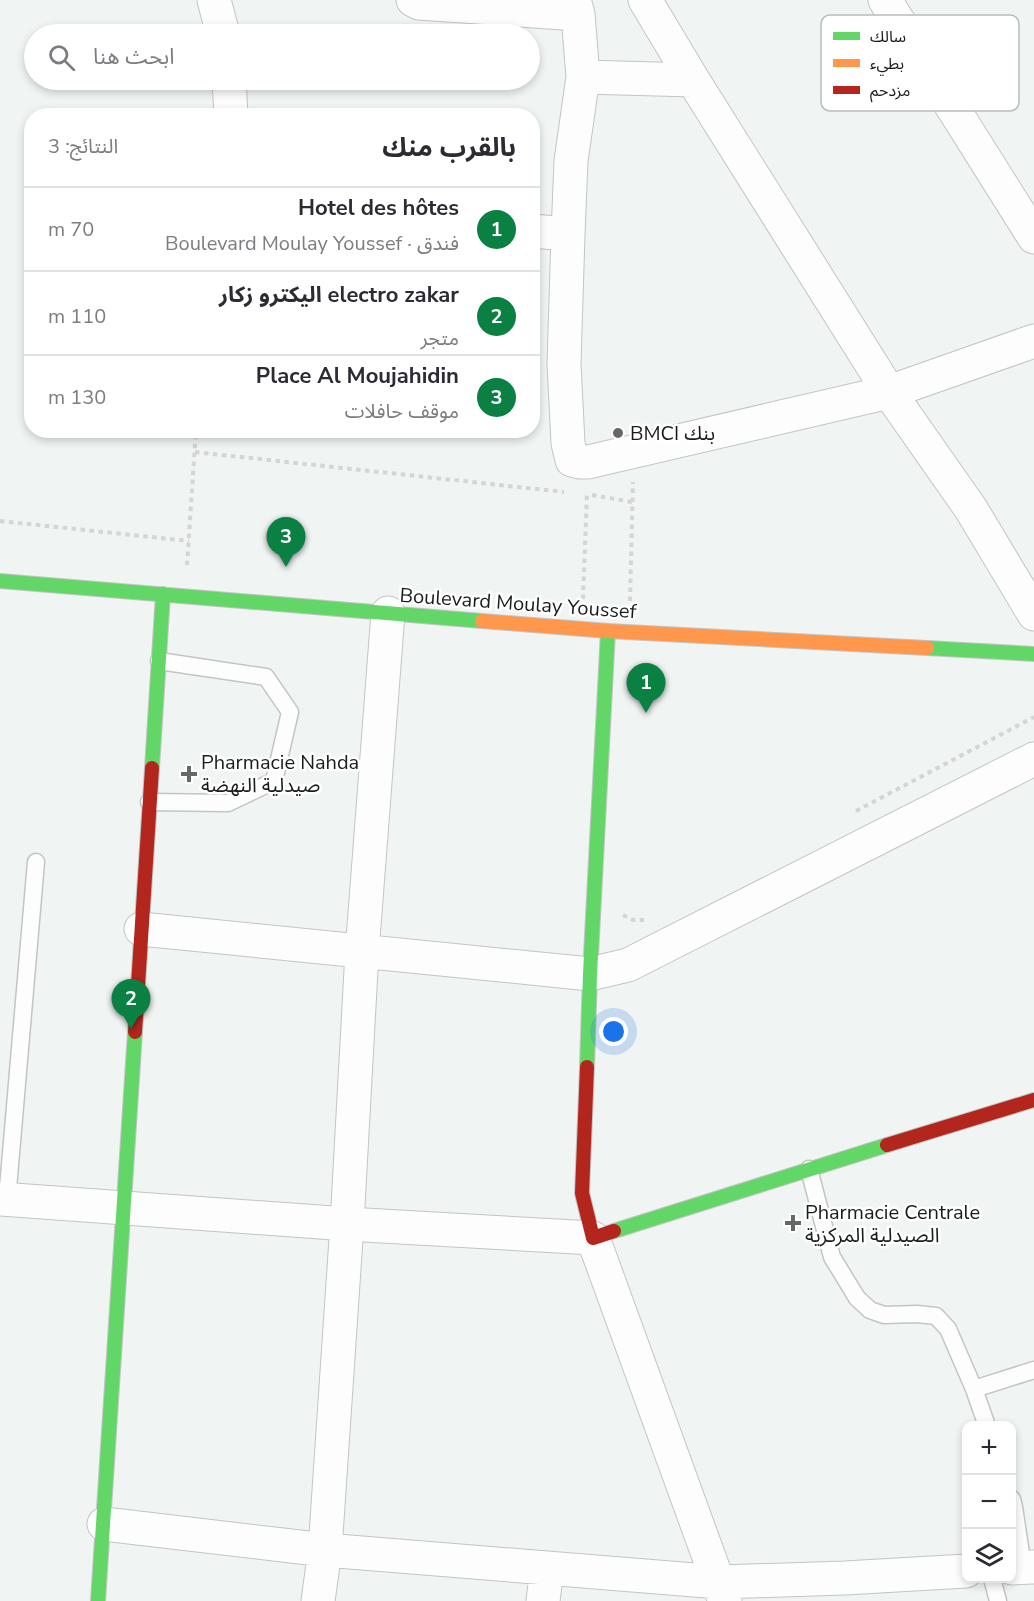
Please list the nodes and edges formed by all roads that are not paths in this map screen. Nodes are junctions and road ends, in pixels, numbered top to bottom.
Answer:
1 (214, 0) edge
2 (413, 0) edge
3 (645, 0) edge
4 (885, 0) edge
5 (576, 7) edge
6 (894, 15) edge
7 (220, 24) edge
8 (583, 77) junction
9 (693, 80) junction
10 (230, 90) edge
11 (231, 108) edge
12 (955, 111) edge
13 (540, 232) edge
14 (568, 234) junction
15 (1034, 237) edge
16 (1034, 341) edge
17 (889, 392) junction
18 (0, 581) edge
19 (163, 594) junction
20 (388, 613) junction
21 (1034, 614) edge
22 (608, 631) junction
23 (1034, 654) edge
24 (159, 661) junction
25 (1034, 759) edge
26 (149, 802) junction
27 (36, 862) dead end
28 (141, 929) junction
29 (362, 952) junction
30 (590, 974) junction
31 (1034, 1100) edge
32 (809, 1169) junction
33 (3, 1199) edge
34 (124, 1209) junction
35 (347, 1224) junction
36 (593, 1238) junction
37 (1034, 1370) edge
38 (974, 1389) junction
39 (986, 1421) edge
40 (1016, 1520) edge
41 (104, 1524) junction
42 (326, 1550) junction
43 (1023, 1567) edge
44 (547, 1568) junction
45 (962, 1571) edge
46 (993, 1583) edge
47 (851, 1589) edge
48 (722, 1591) edge
49 (98, 1601) edge
50 (318, 1601) edge
51 (543, 1601) edge
52 (998, 1601) edge

1 - 7 street
2 - 5 street
3 - 9 street
4 - 6 street
5 - 8 street
8 - 9 street
8 - 14 street
9 - 17 street
10 - 11 street
12 - 15 street
13 - 14 street
14 - 17 street
16 - 17 street
17 - 21 street
18 - 19 street, Boulevard Moulay Youssef
19 - 20 street, Boulevard Moulay Youssef
19 - 24 street
20 - 22 street, Boulevard Moulay Youssef
20 - 29 street
22 - 23 street, Boulevard Moulay Youssef
22 - 30 street
24 - 26 street
24 - 26 lane
25 - 30 street
26 - 28 street
27 - 33 lane
28 - 29 street
28 - 34 street
29 - 30 street
29 - 35 street
30 - 36 street
31 - 32 street
32 - 36 street
32 - 38 lane
33 - 34 street
34 - 35 street
34 - 41 street
35 - 36 street
35 - 42 street
36 - 48 street
37 - 38 lane
38 - 39 lane
40 - 43 lane
41 - 42 street
41 - 49 street
42 - 44 street
42 - 50 street
44 - 48 street
44 - 51 street
45 - 47 street
46 - 52 lane
47 - 48 street

